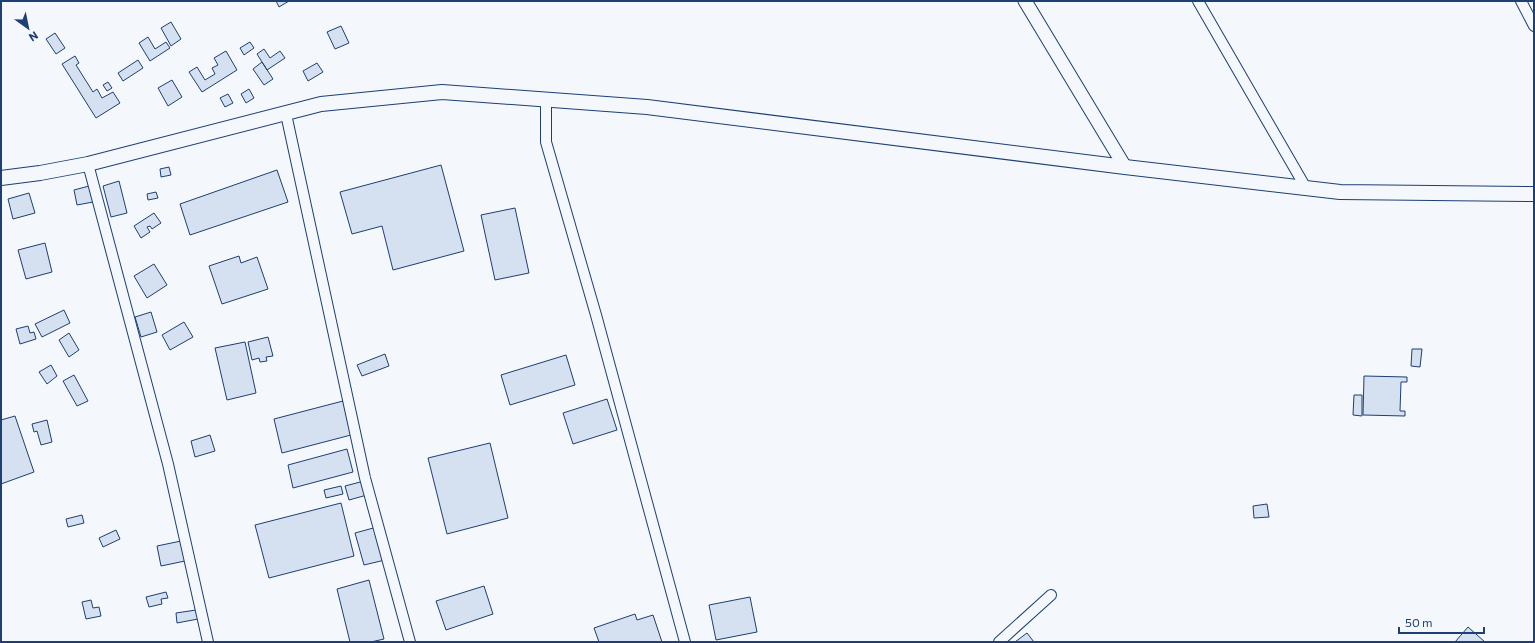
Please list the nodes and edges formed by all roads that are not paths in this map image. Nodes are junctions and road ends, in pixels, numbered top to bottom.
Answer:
1 (1025, 1) edge
2 (1198, 1) edge
3 (1521, 1) edge
4 (1534, 26) edge
5 (546, 100) junction
6 (286, 114) junction
7 (88, 164) junction
8 (1125, 167) junction
9 (1, 178) edge
10 (1306, 188) junction
11 (1534, 194) edge
12 (1050, 595) dead end
13 (208, 642) edge
14 (410, 642) edge
15 (684, 642) edge
16 (999, 642) edge

1 - 8 street
2 - 10 street
3 - 4 street
5 - 6 main road
5 - 8 main road
5 - 15 street
6 - 7 main road
6 - 14 street
7 - 9 main road
7 - 13 street
8 - 10 main road
10 - 11 main road
12 - 16 street

